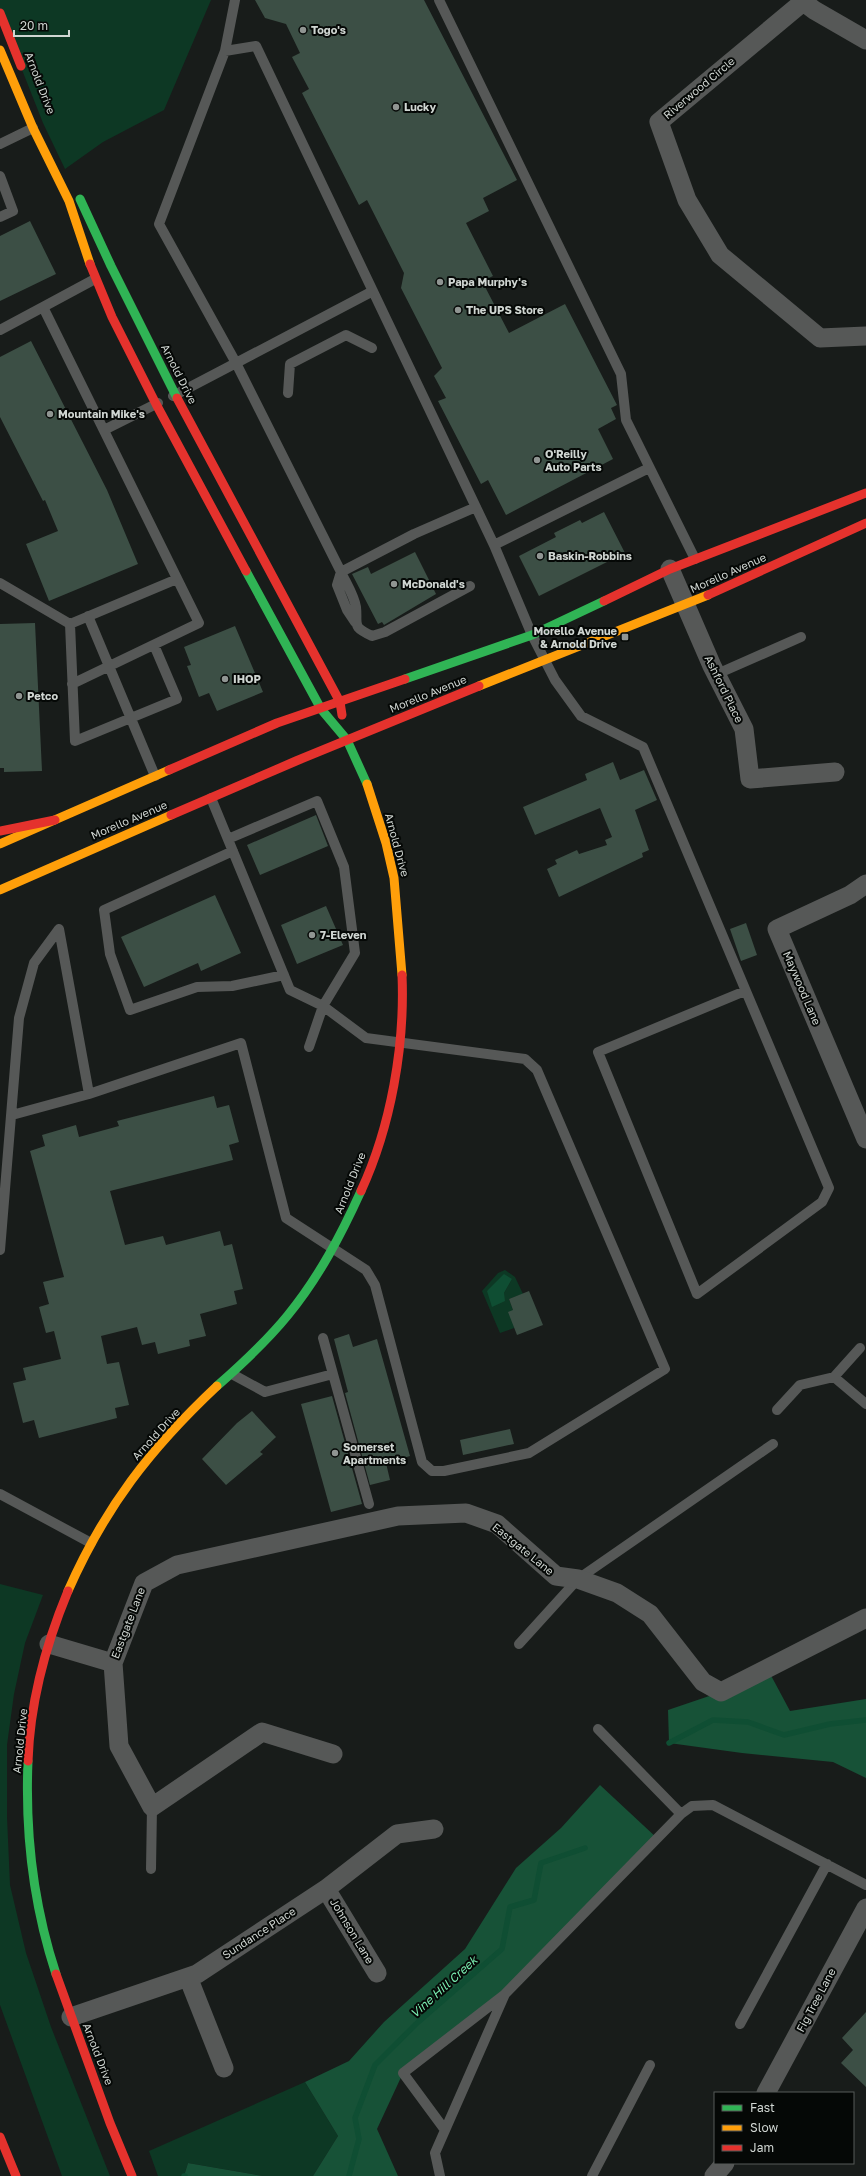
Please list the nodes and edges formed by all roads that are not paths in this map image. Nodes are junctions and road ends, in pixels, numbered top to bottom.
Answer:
1 (235, 0) edge
2 (439, 0) edge
3 (802, 1) edge
4 (0, 13) edge
5 (866, 40) edge
6 (0, 50) edge
7 (225, 51) junction
8 (24, 73) dead end
9 (32, 128) junction
10 (0, 144) edge
11 (0, 176) edge
12 (75, 189) dead end
13 (0, 218) edge
14 (95, 279) junction
15 (373, 291) junction
16 (43, 307) junction
17 (0, 330) edge
18 (866, 336) edge
19 (372, 348) dead end
20 (236, 364) junction
21 (288, 393) dead end
22 (176, 394) junction
23 (156, 404) junction
24 (104, 430) junction
25 (649, 468) junction
26 (866, 493) edge
27 (476, 506) junction
28 (866, 523) edge
29 (494, 545) junction
30 (695, 559) junction
31 (670, 569) junction
32 (341, 572) junction
33 (177, 579) junction
34 (0, 583) edge
35 (470, 586) dead end
36 (686, 605) junction
37 (88, 616) junction
38 (70, 624) junction
39 (532, 635) junction
40 (801, 637) dead end
41 (154, 645) junction
42 (544, 659) junction
43 (109, 666) junction
44 (717, 674) junction
45 (72, 684) junction
46 (340, 702) junction
47 (322, 709) junction
48 (131, 718) junction
49 (347, 740) junction
50 (835, 772) dead end
51 (155, 776) junction
52 (211, 798) junction
53 (55, 820) junction
54 (0, 831) edge
55 (228, 839) junction
56 (0, 844) edge
57 (233, 851) junction
58 (866, 884) edge
59 (0, 890) edge
60 (284, 975) junction
61 (745, 991) junction
62 (323, 1006) junction
63 (400, 1041) junction
64 (309, 1047) dead end
65 (89, 1094) junction
66 (12, 1115) junction
67 (866, 1139) edge
68 (334, 1249) junction
69 (0, 1250) edge
70 (323, 1338) dead end
71 (860, 1348) dead end
72 (232, 1374) junction
73 (333, 1374) junction
74 (834, 1377) junction
75 (866, 1404) edge
76 (777, 1410) dead end
77 (773, 1444) dead end
78 (0, 1494) edge
79 (370, 1504) dead end
80 (91, 1543) junction
81 (578, 1579) junction
82 (866, 1618) edge
83 (49, 1644) junction
84 (519, 1644) dead end
85 (113, 1663) junction
86 (598, 1729) dead end
87 (333, 1754) dead end
88 (152, 1807) junction
89 (681, 1814) junction
90 (434, 1829) dead end
91 (826, 1864) junction
92 (151, 1869) dead end
93 (866, 1885) edge
94 (326, 1889) junction
95 (866, 1908) edge
96 (377, 1973) dead end
97 (188, 1977) junction
98 (505, 1994) junction
99 (71, 2017) junction
100 (740, 2024) dead end
101 (650, 2065) dead end
102 (224, 2068) dead end
103 (767, 2092) edge
104 (445, 2130) junction
105 (0, 2137) edge
106 (16, 2176) edge
107 (132, 2176) edge
108 (440, 2176) edge
109 (592, 2176) edge

1 - 7 lane
2 - 25 lane
3 - 5 street
3 - 18 street, Riverwood Circle
4 - 8 main road, Arnold Drive
6 - 9 main road, Arnold Drive
7 - 15 lane
7 - 20 lane
9 - 10 lane
9 - 14 main road, Arnold Drive
11 - 13 lane
12 - 22 main road, Arnold Drive
14 - 16 lane
14 - 23 main road, Arnold Drive
15 - 20 lane
15 - 27 lane
16 - 17 lane
16 - 24 lane
19 - 21 lane
20 - 22 lane
20 - 32 lane
22 - 23 lane
22 - 46 main road, Arnold Drive
23 - 24 lane
23 - 47 main road, Arnold Drive
24 - 33 lane
25 - 29 lane
25 - 30 lane
26 - 30 main road, Morello Avenue
27 - 29 lane
27 - 32 lane
28 - 36 main road, Morello Avenue
29 - 39 lane
30 - 31 main road, Morello Avenue
31 - 36 street, Ashford Place
31 - 39 main road, Morello Avenue
32 - 35 lane
33 - 37 lane
33 - 41 lane
34 - 38 lane
36 - 42 main road, Morello Avenue
36 - 44 street, Ashford Place
37 - 38 lane
37 - 43 lane
38 - 45 lane
39 - 42 lane
39 - 46 main road, Morello Avenue
40 - 44 lane
41 - 43 lane
41 - 48 lane
42 - 49 main road, Morello Avenue
42 - 61 lane
43 - 45 lane
43 - 48 lane
44 - 50 street, Ashford Place
45 - 48 lane
46 - 47 main road, Morello Avenue
46 - 49 main road, Arnold Drive
47 - 49 main road, Arnold Drive
47 - 51 main road, Morello Avenue
48 - 51 lane
49 - 52 main road, Morello Avenue
49 - 63 main road, Arnold Drive
51 - 53 main road, Morello Avenue
52 - 55 lane
52 - 59 main road, Morello Avenue
53 - 54 main road
53 - 56 main road, Morello Avenue
55 - 57 lane
55 - 62 lane
57 - 60 lane
57 - 60 lane
58 - 67 street, Maywood Lane
60 - 62 lane
61 - 61 lane
62 - 63 lane
62 - 64 lane
63 - 68 main road, Arnold Drive
63 - 68 lane
65 - 66 lane
65 - 66 lane
65 - 68 lane
66 - 69 lane
68 - 72 main road, Arnold Drive
70 - 73 lane
71 - 74 lane
72 - 73 lane
72 - 80 main road, Arnold Drive
73 - 79 lane
74 - 75 lane
74 - 76 lane
77 - 81 lane
78 - 80 lane
80 - 83 main road, Arnold Drive
81 - 82 street, Eastgate Lane
81 - 84 lane
81 - 85 street, Eastgate Lane
83 - 85 street, Eastgate Lane
83 - 99 main road, Arnold Drive
85 - 88 street, Eastgate Lane
86 - 89 lane
87 - 88 street
88 - 92 lane, Eastgate Lane
89 - 91 lane
89 - 98 lane
90 - 94 street, Sundance Place
91 - 93 lane
91 - 100 lane
94 - 96 street, Johnson Lane
94 - 97 street, Sundance Place
95 - 103 street, Fig Tree Lane
97 - 99 street, Sundance Place
97 - 102 street
98 - 104 lane
98 - 104 lane
99 - 107 main road, Arnold Drive
101 - 109 lane
104 - 108 lane
105 - 106 main road

